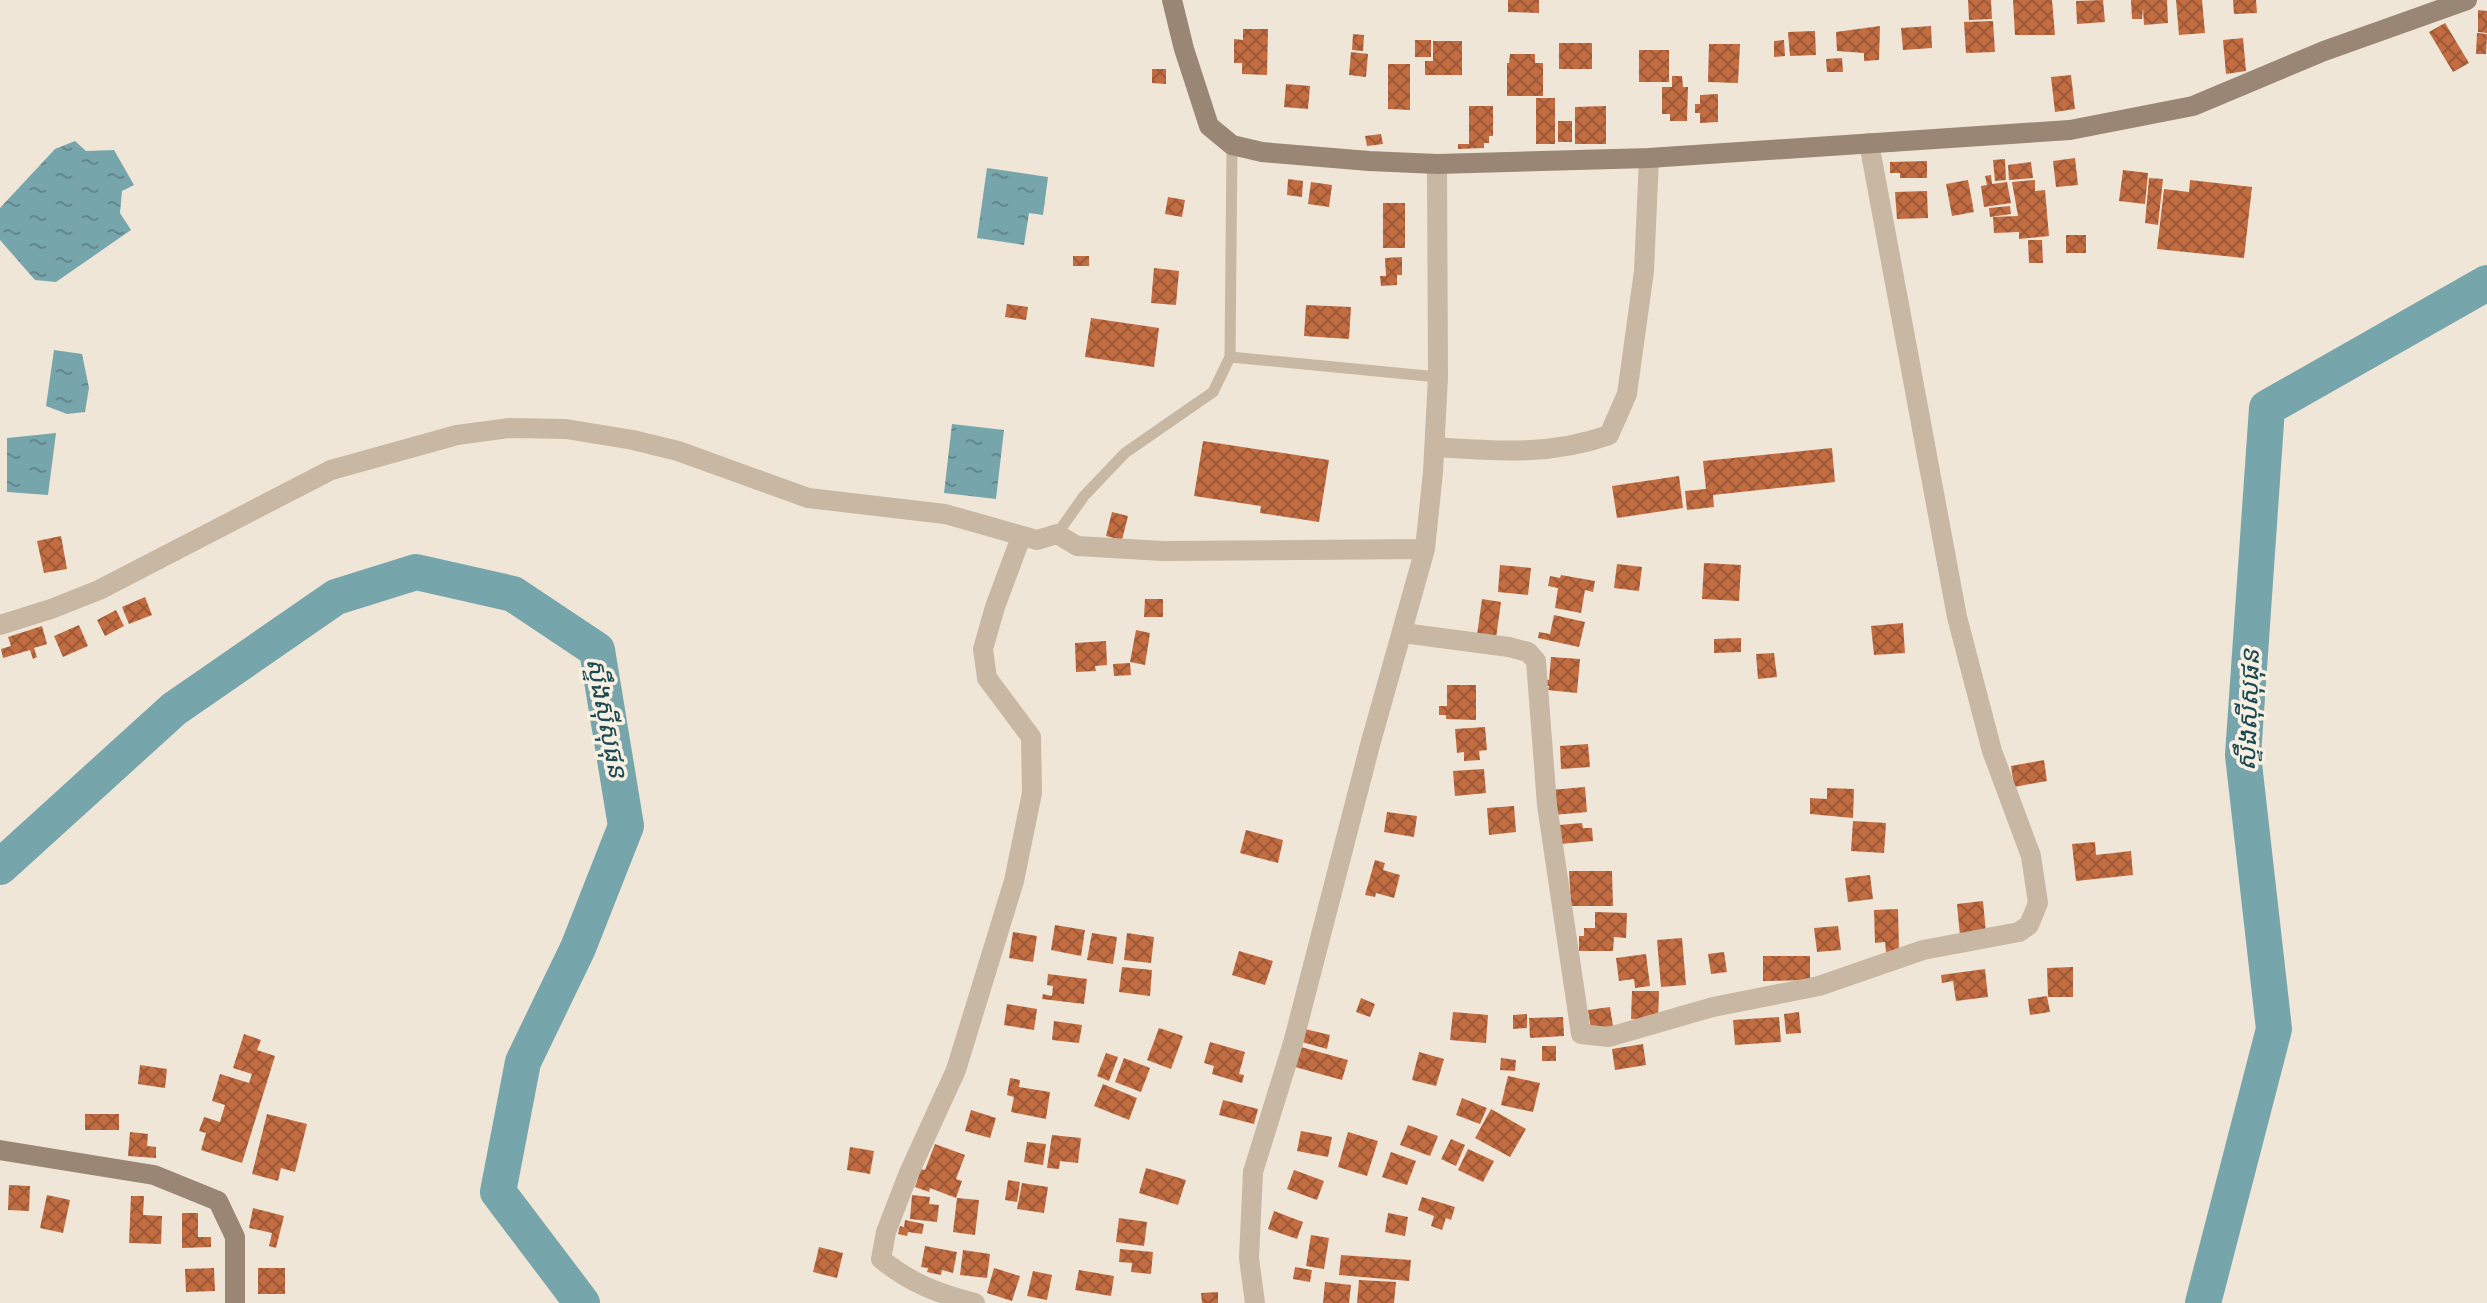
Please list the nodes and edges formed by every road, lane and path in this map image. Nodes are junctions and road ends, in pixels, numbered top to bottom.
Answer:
1 (1172, 0) edge
2 (2467, 0) edge
3 (1869, 143) junction
4 (1232, 145) junction
5 (1649, 158) junction
6 (1437, 164) junction
7 (1230, 357) junction
8 (1438, 377) junction
9 (1435, 447) junction
10 (1057, 534) junction
11 (1021, 537) junction
12 (1425, 549) junction
13 (0, 625) edge
14 (1403, 633) junction
15 (0, 1150) edge
16 (235, 1303) edge
17 (975, 1303) edge
18 (1255, 1303) edge

1 - 4 main road
2 - 3 main road
3 - 5 main road
3 - 14 street
4 - 6 main road
4 - 7 lane
5 - 6 main road
5 - 9 street
6 - 8 street
7 - 8 lane
7 - 10 lane
8 - 9 street
9 - 12 street
10 - 11 street
10 - 12 street
11 - 13 street
11 - 17 street
12 - 14 street
14 - 18 street
15 - 16 main road

